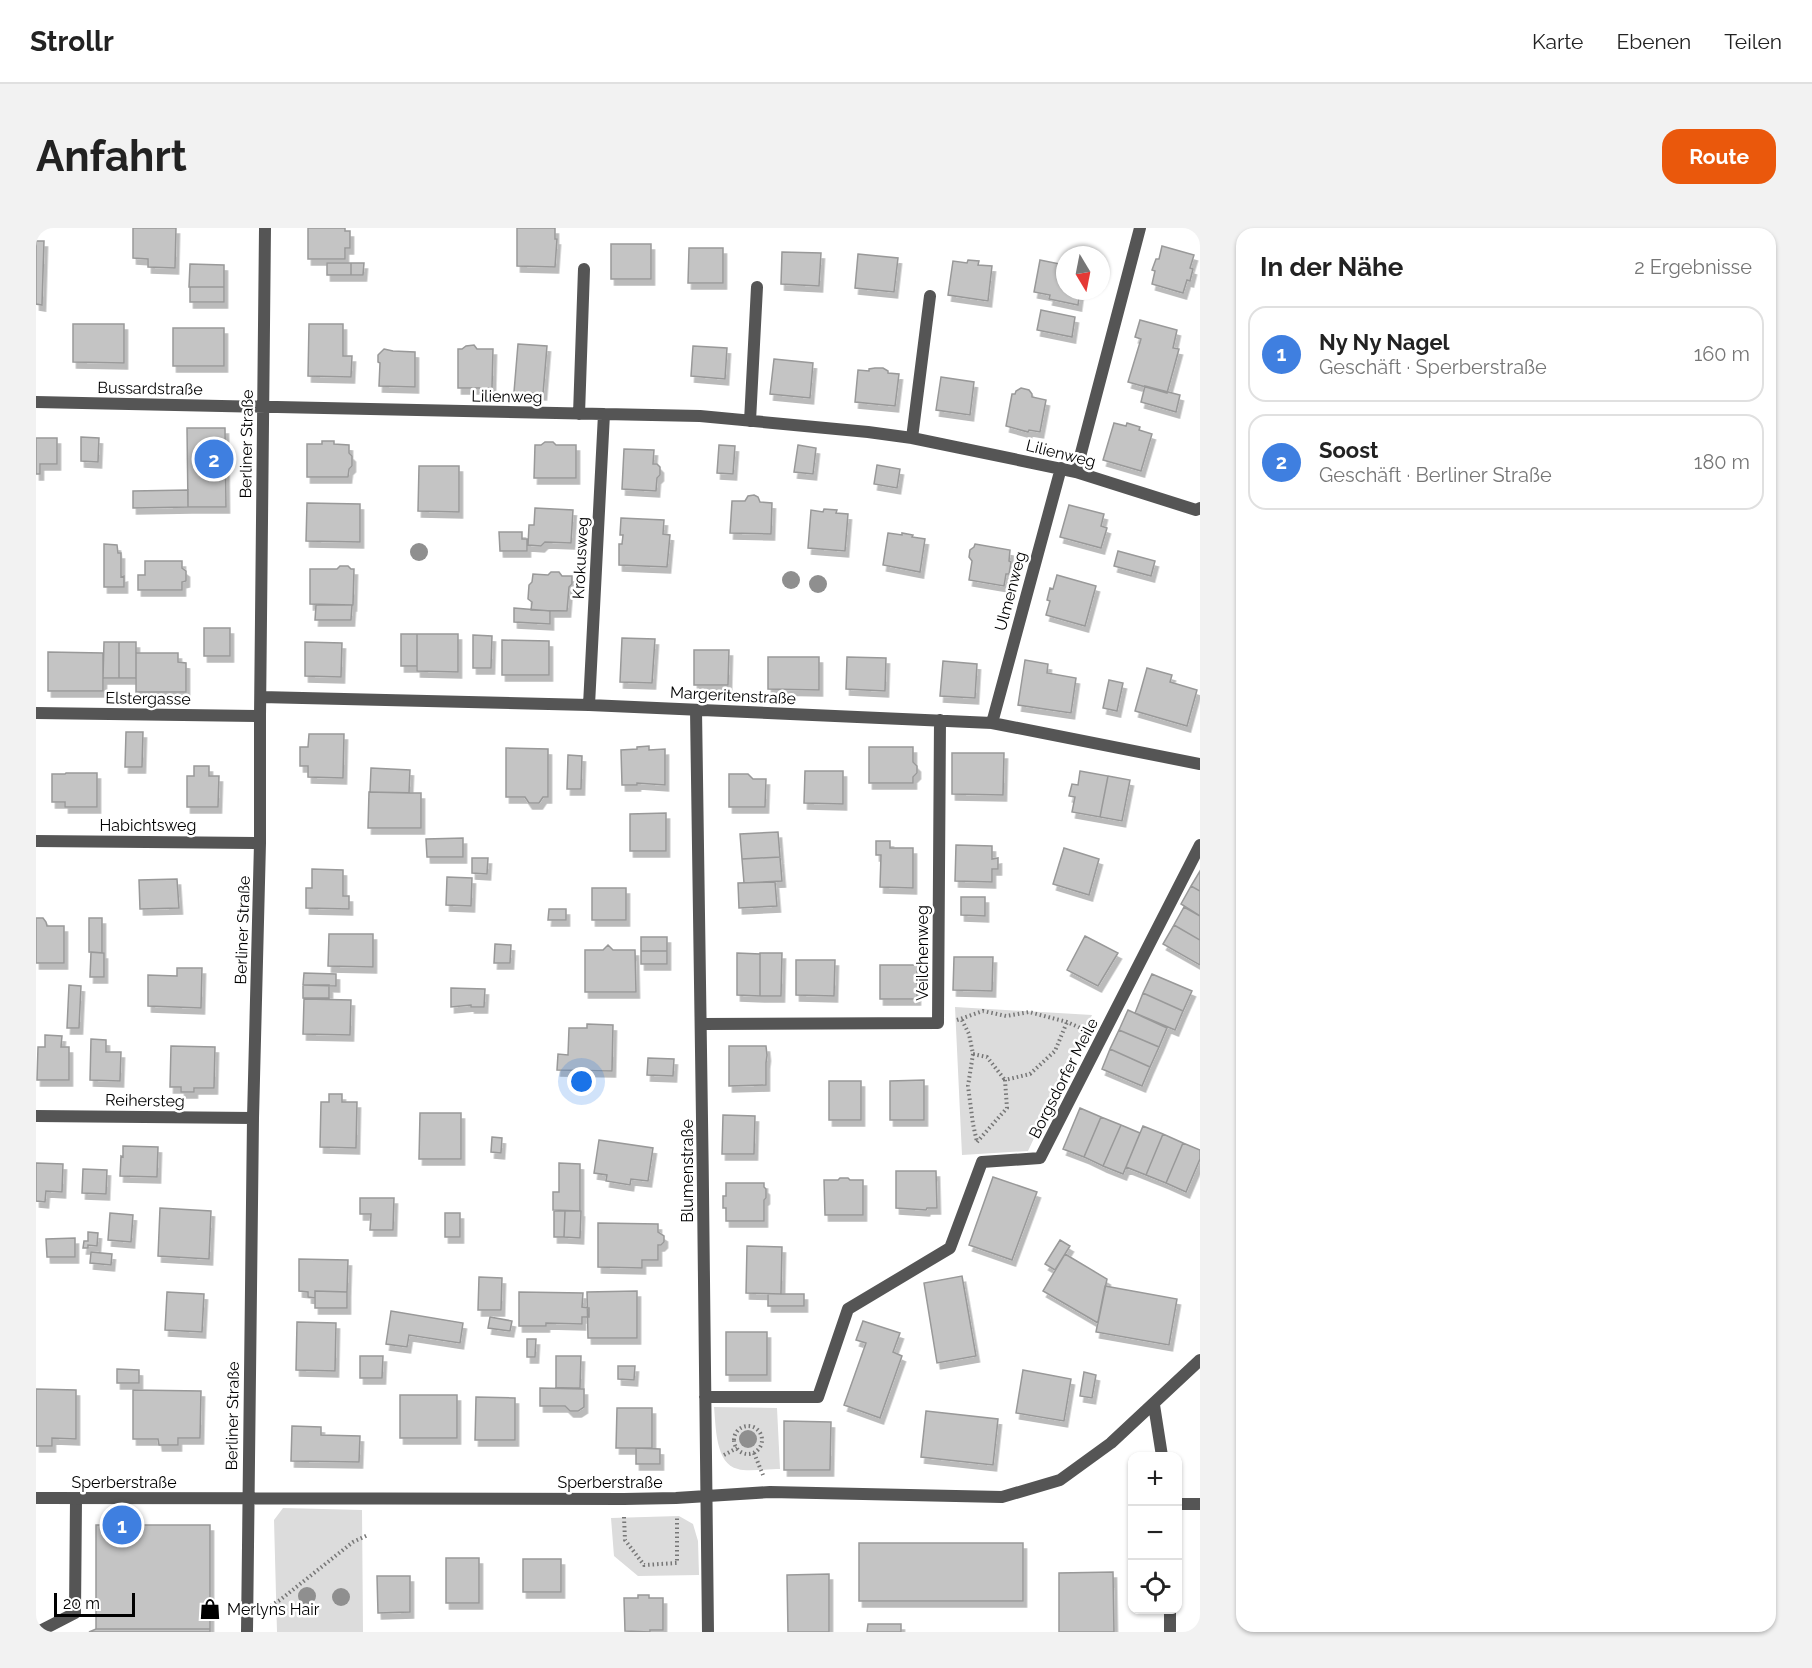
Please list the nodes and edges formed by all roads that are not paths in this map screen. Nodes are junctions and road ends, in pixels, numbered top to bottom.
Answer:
1 (265, 228) edge
2 (1140, 228) edge
3 (584, 269) dead end
4 (757, 287) dead end
5 (930, 296) dead end
6 (36, 402) edge
7 (263, 407) junction
8 (579, 414) junction
9 (604, 414) junction
10 (750, 421) junction
11 (912, 438) junction
12 (1061, 468) junction
13 (1076, 472) junction
14 (1200, 508) edge
15 (261, 697) junction
16 (589, 705) junction
17 (696, 710) junction
18 (36, 713) edge
19 (260, 716) junction
20 (940, 720) junction
21 (992, 723) junction
22 (1200, 764) edge
23 (36, 841) edge
24 (260, 843) junction
25 (1200, 845) edge
26 (702, 1024) junction
27 (36, 1116) edge
28 (253, 1118) junction
29 (1200, 1360) edge
30 (705, 1397) junction
31 (1154, 1405) junction
32 (1161, 1452) edge
33 (706, 1495) junction
34 (36, 1498) edge
35 (247, 1498) junction
36 (76, 1499) junction
37 (1182, 1504) edge
38 (1200, 1504) edge
39 (1170, 1614) edge
40 (247, 1626) edge
41 (38, 1632) edge
42 (708, 1632) edge
43 (1170, 1632) edge

1 - 7 street, Berliner Straße
2 - 13 street
3 - 8 street
4 - 10 street
5 - 11 street
6 - 7 street, Bussardstraße
7 - 8 street, Lilienweg
7 - 15 street, Berliner Straße
8 - 9 street, Lilienweg
9 - 10 street, Lilienweg
9 - 16 street, Krokusweg
10 - 11 street, Lilienweg
11 - 12 street, Lilienweg
12 - 13 street, Lilienweg
12 - 21 street, Ulmenweg
13 - 14 street, Lilienweg
15 - 16 street, Margeritenstraße
15 - 19 street, Berliner Straße
16 - 17 street, Margeritenstraße
17 - 20 street, Margeritenstraße
17 - 26 street, Blumenstraße
18 - 19 street, Elstergasse
19 - 24 street, Berliner Straße
20 - 21 street, Margeritenstraße
20 - 26 street, Veilchenweg
21 - 22 street, Margeritenstraße
23 - 24 street, Habichtsweg
24 - 28 street, Berliner Straße
25 - 30 street, Borgsdorfer Meile
26 - 30 street, Blumenstraße
27 - 28 street, Reihersteg
28 - 35 street, Berliner Straße
29 - 31 street, Sperberstraße
30 - 33 street, Blumenstraße
31 - 32 street
31 - 33 street, Sperberstraße
33 - 35 street, Sperberstraße
33 - 42 street, Blumenstraße
34 - 36 street, Sperberstraße
35 - 36 street, Sperberstraße
35 - 40 street, Berliner Straße
36 - 41 street
37 - 38 street
39 - 43 street

